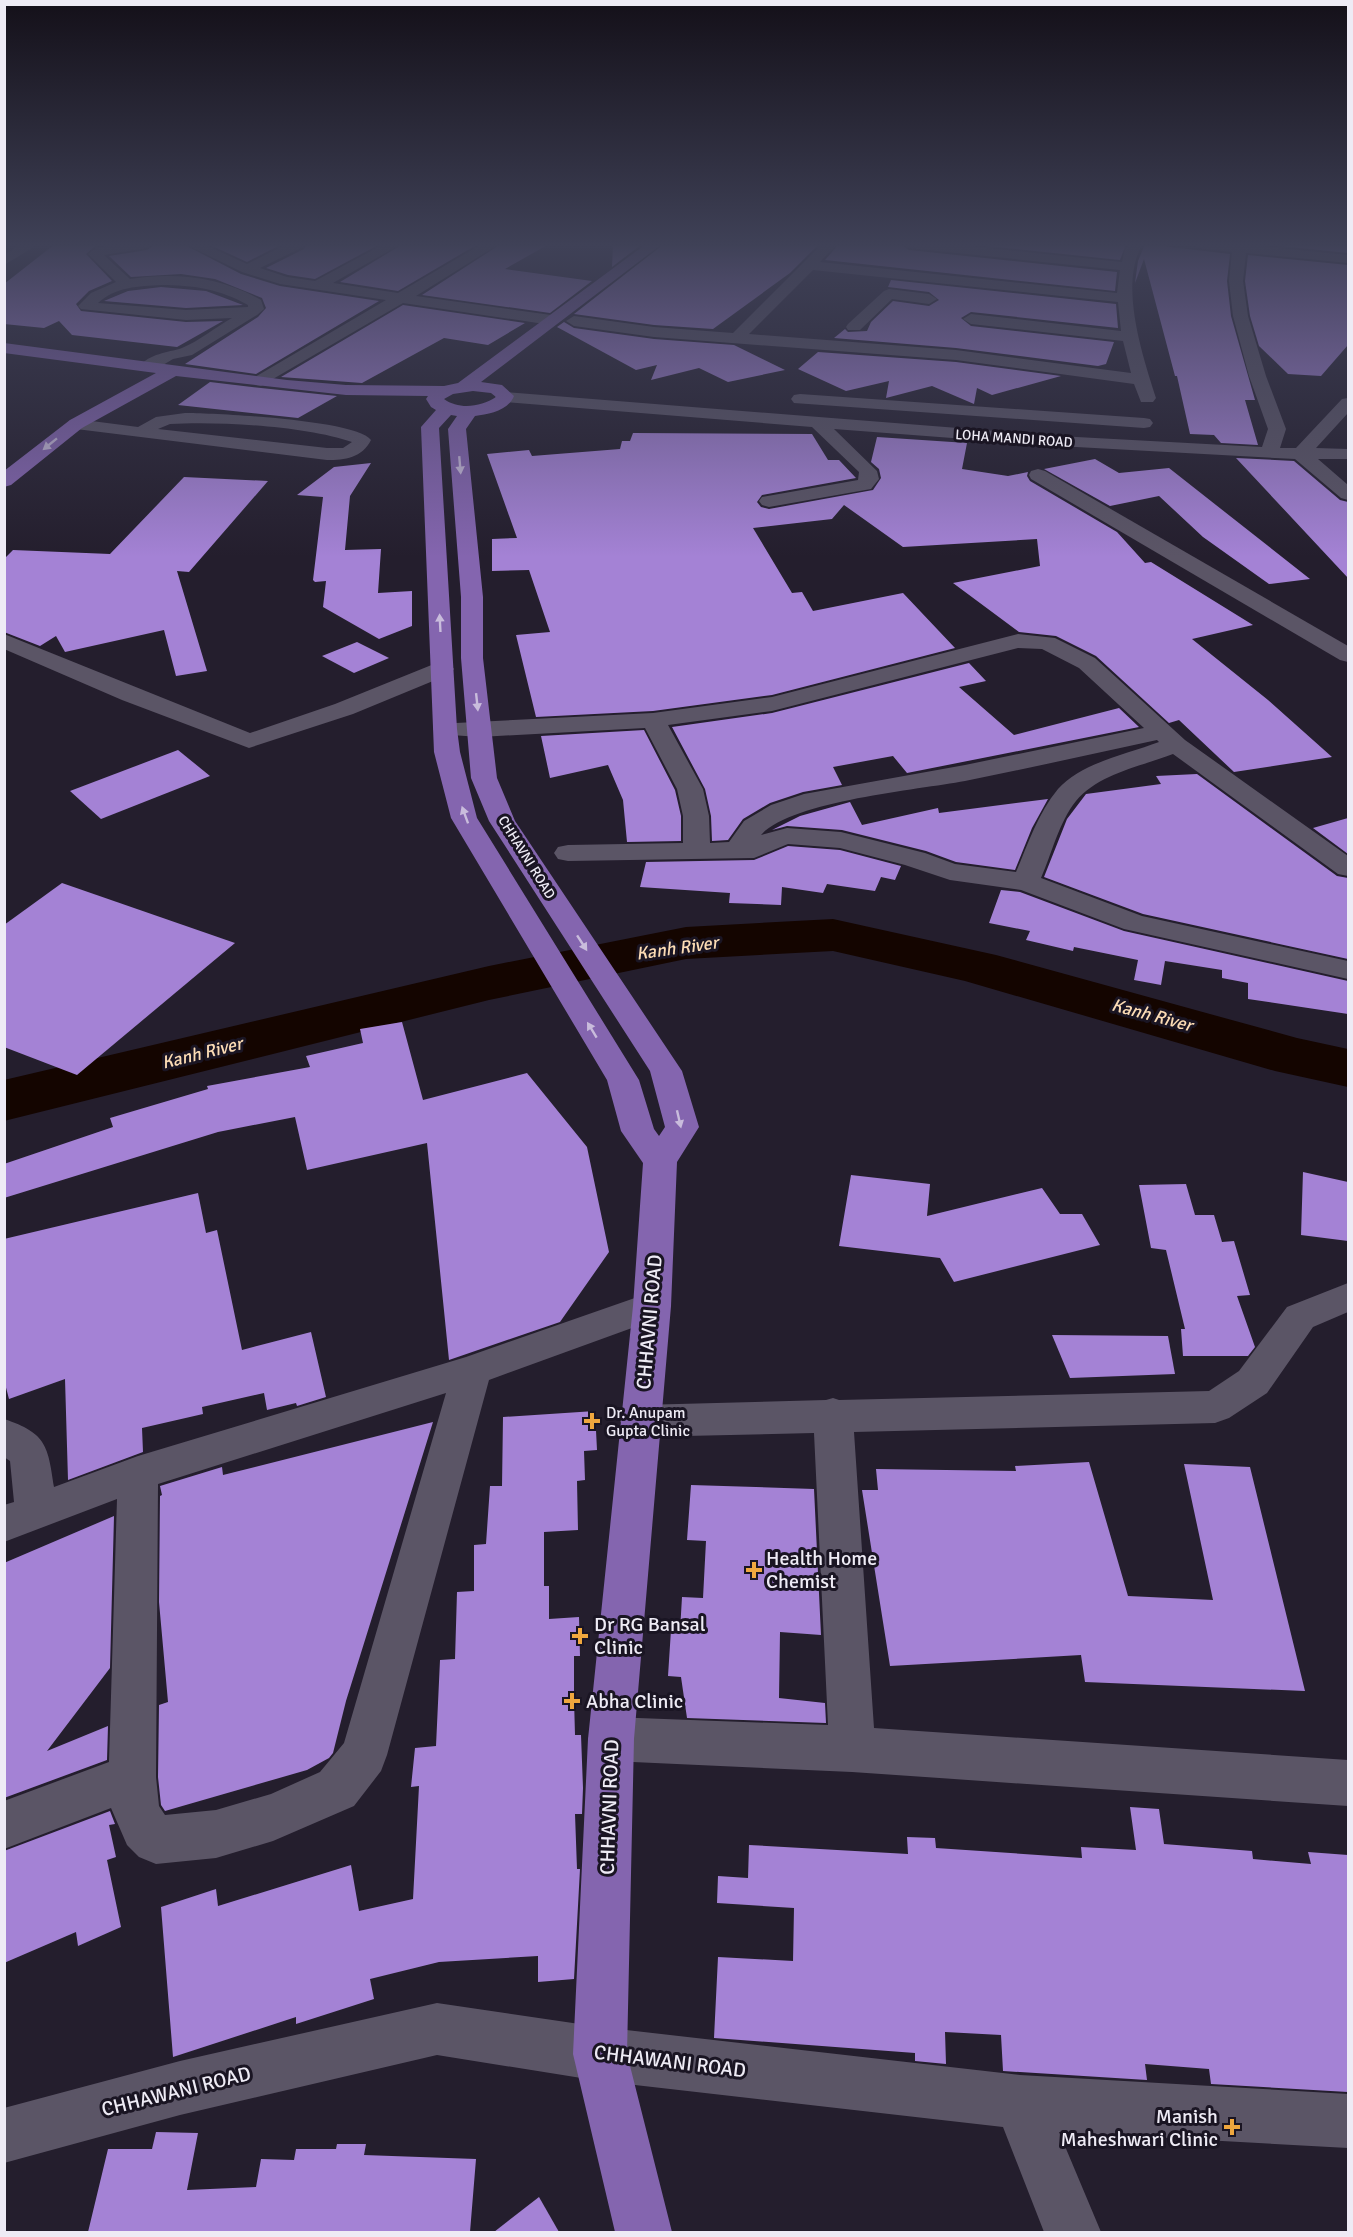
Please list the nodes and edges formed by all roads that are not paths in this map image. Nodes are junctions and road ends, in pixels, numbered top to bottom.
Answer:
1 (6, 348) edge
2 (192, 348) edge
3 (316, 348) edge
4 (514, 348) edge
5 (544, 348) edge
6 (871, 348) edge
7 (958, 348) edge
8 (1134, 348) edge
9 (1250, 348) edge
10 (186, 352) junction
11 (956, 355) junction
12 (4, 360) edge
13 (172, 371) junction
14 (150, 375) junction
15 (128, 378) junction
16 (1142, 380) junction
17 (261, 381) junction
18 (503, 386) junction
19 (464, 387) junction
20 (787, 398) dead end
21 (449, 403) junction
22 (1348, 403) edge
23 (72, 416) junction
24 (818, 423) junction
25 (1155, 424) junction
26 (141, 433) junction
27 (22, 444) dead end
28 (1166, 447) junction
29 (1269, 453) junction
30 (1300, 454) junction
31 (1348, 454) edge
32 (4, 459) edge
33 (1038, 475) dead end
34 (4, 481) edge
35 (1348, 494) edge
36 (769, 501) dead end
37 (4, 641) edge
38 (1348, 655) edge
39 (442, 669) junction
40 (653, 720) junction
41 (445, 729) junction
42 (480, 730) junction
43 (1169, 738) junction
44 (514, 838) junction
45 (480, 847) junction
46 (736, 851) junction
47 (697, 852) junction
48 (568, 853) dead end
49 (1348, 868) edge
50 (1026, 882) junction
51 (1348, 970) edge
52 (660, 1162) junction
53 (1348, 1297) edge
54 (652, 1306) junction
55 (472, 1370) junction
56 (833, 1414) junction
57 (640, 1421) junction
58 (4, 1435) edge
59 (138, 1473) junction
60 (20, 1518) edge
61 (611, 1739) junction
62 (852, 1749) junction
63 (132, 1777) junction
64 (1348, 1783) edge
65 (4, 1825) edge
66 (600, 2054) junction
67 (1020, 2102) junction
68 (1348, 2121) edge
69 (4, 2136) edge
70 (643, 2232) edge
71 (1072, 2232) edge

1 - 14 main road
2 - 10 street
3 - 17 street
4 - 19 main road
5 - 18 main road
6 - 11 street
7 - 11 street
8 - 16 street
9 - 29 street
10 - 13 street
10 - 14 street
11 - 16 street
12 - 15 main road
13 - 14 main road
13 - 17 main road
14 - 15 main road
14 - 21 main road
14 - 23 main road
15 - 23 main road
16 - 25 street
17 - 21 main road
18 - 19 main road
18 - 21 main road
18 - 24 street, LOHA MANDI ROAD
19 - 21 main road
20 - 25 street
39 -> 21 main road
21 -> 42 main road, CHHAVNI ROAD
22 - 30 street
23 - 26 street
23 -> 34 main road
24 - 28 street, LOHA MANDI ROAD
24 - 36 street
25 - 28 street
26 - 26 street
27 - 32 main road
28 - 29 street, LOHA MANDI ROAD
29 - 30 street, LOHA MANDI ROAD
30 - 31 street, LOHA MANDI ROAD
30 - 35 street
33 - 38 street
37 - 39 street
39 - 41 main road
40 - 42 street
40 - 43 street
40 - 47 street
41 - 42 street
45 -> 41 main road
42 - 44 main road, CHHAVNI ROAD
43 - 46 street
43 - 49 street
43 - 50 street
44 - 45 main road
44 -> 52 main road, CHHAVNI ROAD
52 -> 45 main road
46 - 47 street
46 - 50 street
47 - 48 street
50 - 51 street
52 - 54 main road, CHHAVNI ROAD
53 - 56 street
54 - 55 street
54 - 57 main road, CHHAVNI ROAD
55 - 59 street
55 - 63 street
56 - 57 street
56 - 62 street
57 - 61 main road, CHHAVNI ROAD
58 - 60 street
59 - 60 street
59 - 63 street
61 - 62 street
61 - 66 main road, CHHAVNI ROAD
62 - 64 street
63 - 65 street
66 - 67 street, CHHAWANI ROAD
66 - 69 street, CHHAWANI ROAD
66 - 70 main road, CHHAVNI ROAD
67 - 68 street, CHHAWANI ROAD
67 - 71 street

